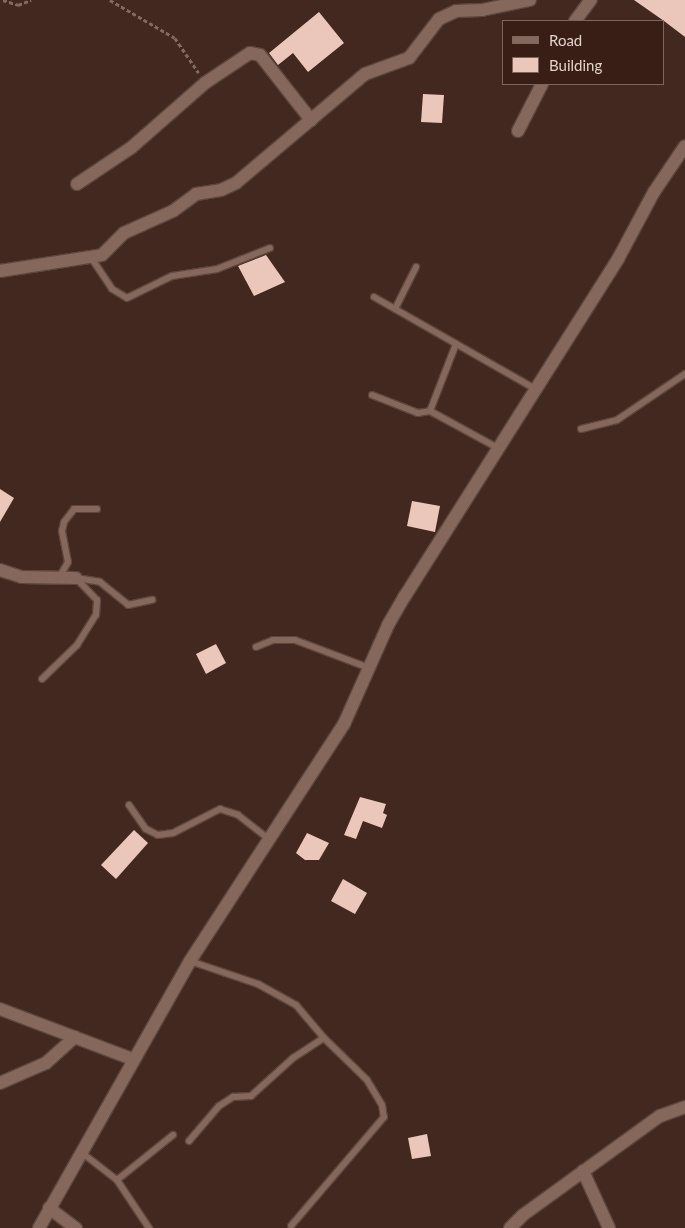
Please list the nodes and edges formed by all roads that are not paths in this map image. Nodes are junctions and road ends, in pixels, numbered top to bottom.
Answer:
1 (530, 0) edge
2 (591, 0) edge
3 (576, 20) edge
4 (541, 85) edge
5 (310, 120) junction
6 (518, 131) dead end
7 (685, 146) edge
8 (77, 184) dead end
9 (270, 248) dead end
10 (92, 259) junction
11 (416, 267) dead end
12 (0, 271) edge
13 (374, 297) dead end
14 (395, 308) junction
15 (456, 344) junction
16 (685, 374) edge
17 (535, 389) junction
18 (372, 396) dead end
19 (430, 411) junction
20 (581, 429) dead end
21 (498, 448) junction
22 (97, 509) dead end
23 (0, 570) edge
24 (60, 576) junction
25 (76, 578) junction
26 (152, 600) dead end
27 (256, 646) dead end
28 (370, 668) junction
29 (42, 678) dead end
30 (129, 805) dead end
31 (269, 840) junction
32 (190, 961) junction
33 (0, 1009) edge
34 (75, 1037) junction
35 (324, 1038) junction
36 (132, 1059) junction
37 (0, 1083) edge
38 (685, 1107) edge
39 (173, 1135) dead end
40 (189, 1141) dead end
41 (81, 1152) junction
42 (584, 1171) junction
43 (117, 1180) junction
44 (49, 1208) junction
45 (291, 1226) dead end
46 (40, 1228) edge
47 (76, 1228) edge
48 (149, 1228) edge
49 (510, 1228) edge
50 (608, 1228) edge

1 - 5 street
2 - 3 street
4 - 6 street
5 - 8 street
5 - 10 street
7 - 17 street
9 - 10 lane
10 - 12 street
11 - 14 lane
13 - 14 lane
14 - 15 lane
15 - 17 lane
15 - 19 lane
16 - 20 lane
17 - 21 street
18 - 19 lane
19 - 21 lane
21 - 28 street
22 - 24 lane
23 - 24 street
24 - 25 street
25 - 26 lane
25 - 29 lane
27 - 28 lane
28 - 31 street
30 - 31 lane
31 - 32 street
32 - 35 lane
32 - 36 street
33 - 34 street
34 - 36 street
34 - 37 street
35 - 40 lane
35 - 45 lane
36 - 41 street
38 - 42 street
39 - 43 lane
41 - 43 lane
41 - 44 street
42 - 49 street
42 - 50 street
43 - 48 lane
44 - 46 street
44 - 47 street

